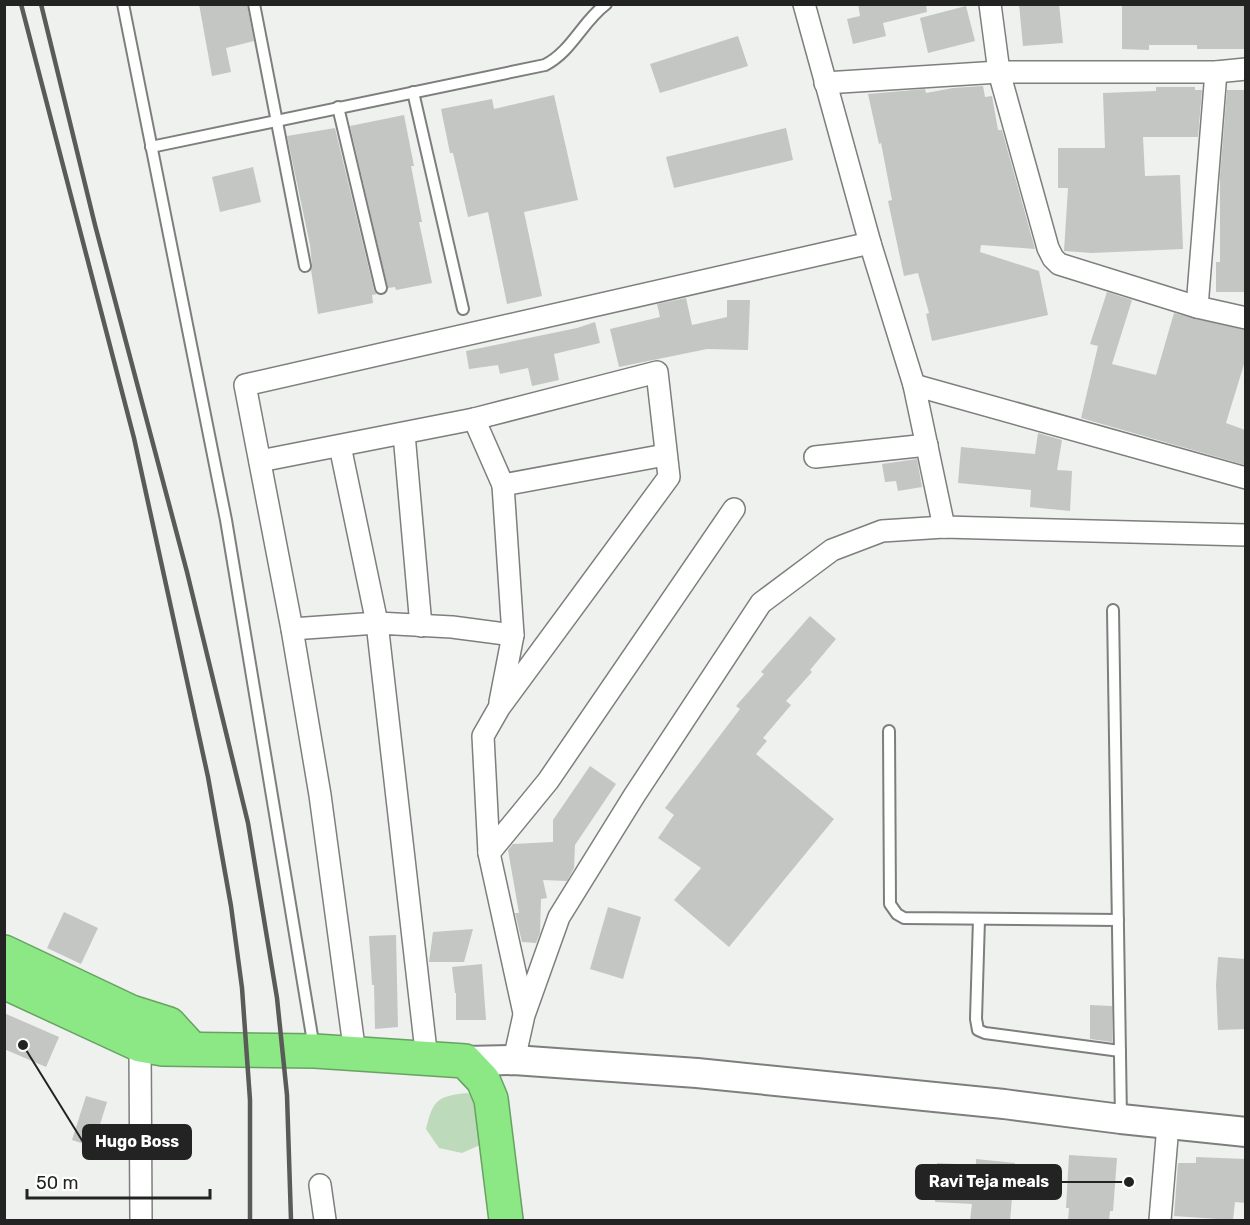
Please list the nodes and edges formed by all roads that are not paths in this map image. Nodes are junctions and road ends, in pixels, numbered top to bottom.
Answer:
1 (123, 4) edge
2 (254, 4) edge
3 (606, 4) edge
4 (804, 4) edge
5 (990, 4) edge
6 (1245, 69) edge
7 (999, 72) junction
8 (1216, 72) junction
9 (825, 83) junction
10 (412, 92) junction
11 (338, 107) junction
12 (276, 120) junction
13 (151, 147) junction
14 (870, 243) junction
15 (305, 266) dead end
16 (381, 288) dead end
17 (1197, 307) junction
18 (463, 309) dead end
19 (1245, 318) edge
20 (914, 385) junction
21 (474, 419) junction
22 (404, 434) junction
23 (927, 445) junction
24 (340, 446) junction
25 (665, 455) junction
26 (816, 457) dead end
27 (260, 460) junction
28 (1245, 478) edge
29 (503, 485) junction
30 (734, 509) dead end
31 (944, 527) junction
32 (1245, 535) edge
33 (1113, 610) dead end
34 (377, 622) junction
35 (421, 626) junction
36 (292, 629) junction
37 (513, 635) junction
38 (499, 708) junction
39 (889, 731) dead end
40 (489, 853) junction
41 (979, 919) junction
42 (1118, 920) junction
43 (4, 952) edge
44 (4, 982) edge
45 (524, 1015) junction
46 (140, 1045) junction
47 (191, 1048) junction
48 (315, 1051) junction
49 (1120, 1051) junction
50 (355, 1054) junction
51 (427, 1060) junction
52 (514, 1060) junction
53 (465, 1061) junction
54 (1121, 1119) junction
55 (1168, 1125) junction
56 (1245, 1132) edge
57 (320, 1185) dead end
58 (141, 1221) edge
59 (325, 1221) edge
60 (506, 1221) edge
61 (1161, 1221) edge

1 - 13 lane
2 - 12 lane
3 - 10 lane
4 - 9 street
5 - 7 street
6 - 8 street
7 - 8 street
7 - 9 street
7 - 17 street
8 - 17 street
9 - 14 street
10 - 11 lane
10 - 18 lane
11 - 12 lane
11 - 16 lane
12 - 13 lane
12 - 15 lane
13 - 48 lane
14 - 20 street
14 - 27 street
17 - 19 street
20 - 23 street
20 - 28 street
21 - 22 street
21 - 25 street
21 - 29 street
22 - 24 street
22 - 35 street
23 - 26 street
23 - 31 street
24 - 27 street
24 - 34 street
25 - 29 street
25 - 38 street
27 - 36 street
29 - 37 street
30 - 40 street
31 - 32 street
31 - 45 street
33 - 42 lane
34 - 35 street
34 - 36 street
34 - 51 street
35 - 37 street
36 - 50 street
37 - 38 street
38 - 40 street
39 - 41 lane
40 - 45 street
41 - 42 lane
41 - 49 lane
42 - 49 lane
43 - 47 highway
44 - 46 highway
45 - 52 street
46 - 47 highway
46 - 58 street
47 - 48 highway
48 - 50 highway
49 - 54 lane
50 - 51 highway
51 - 53 highway
52 - 53 street
52 - 54 street
53 - 60 highway
54 - 55 street
55 - 56 street
55 - 61 street
57 - 59 street

